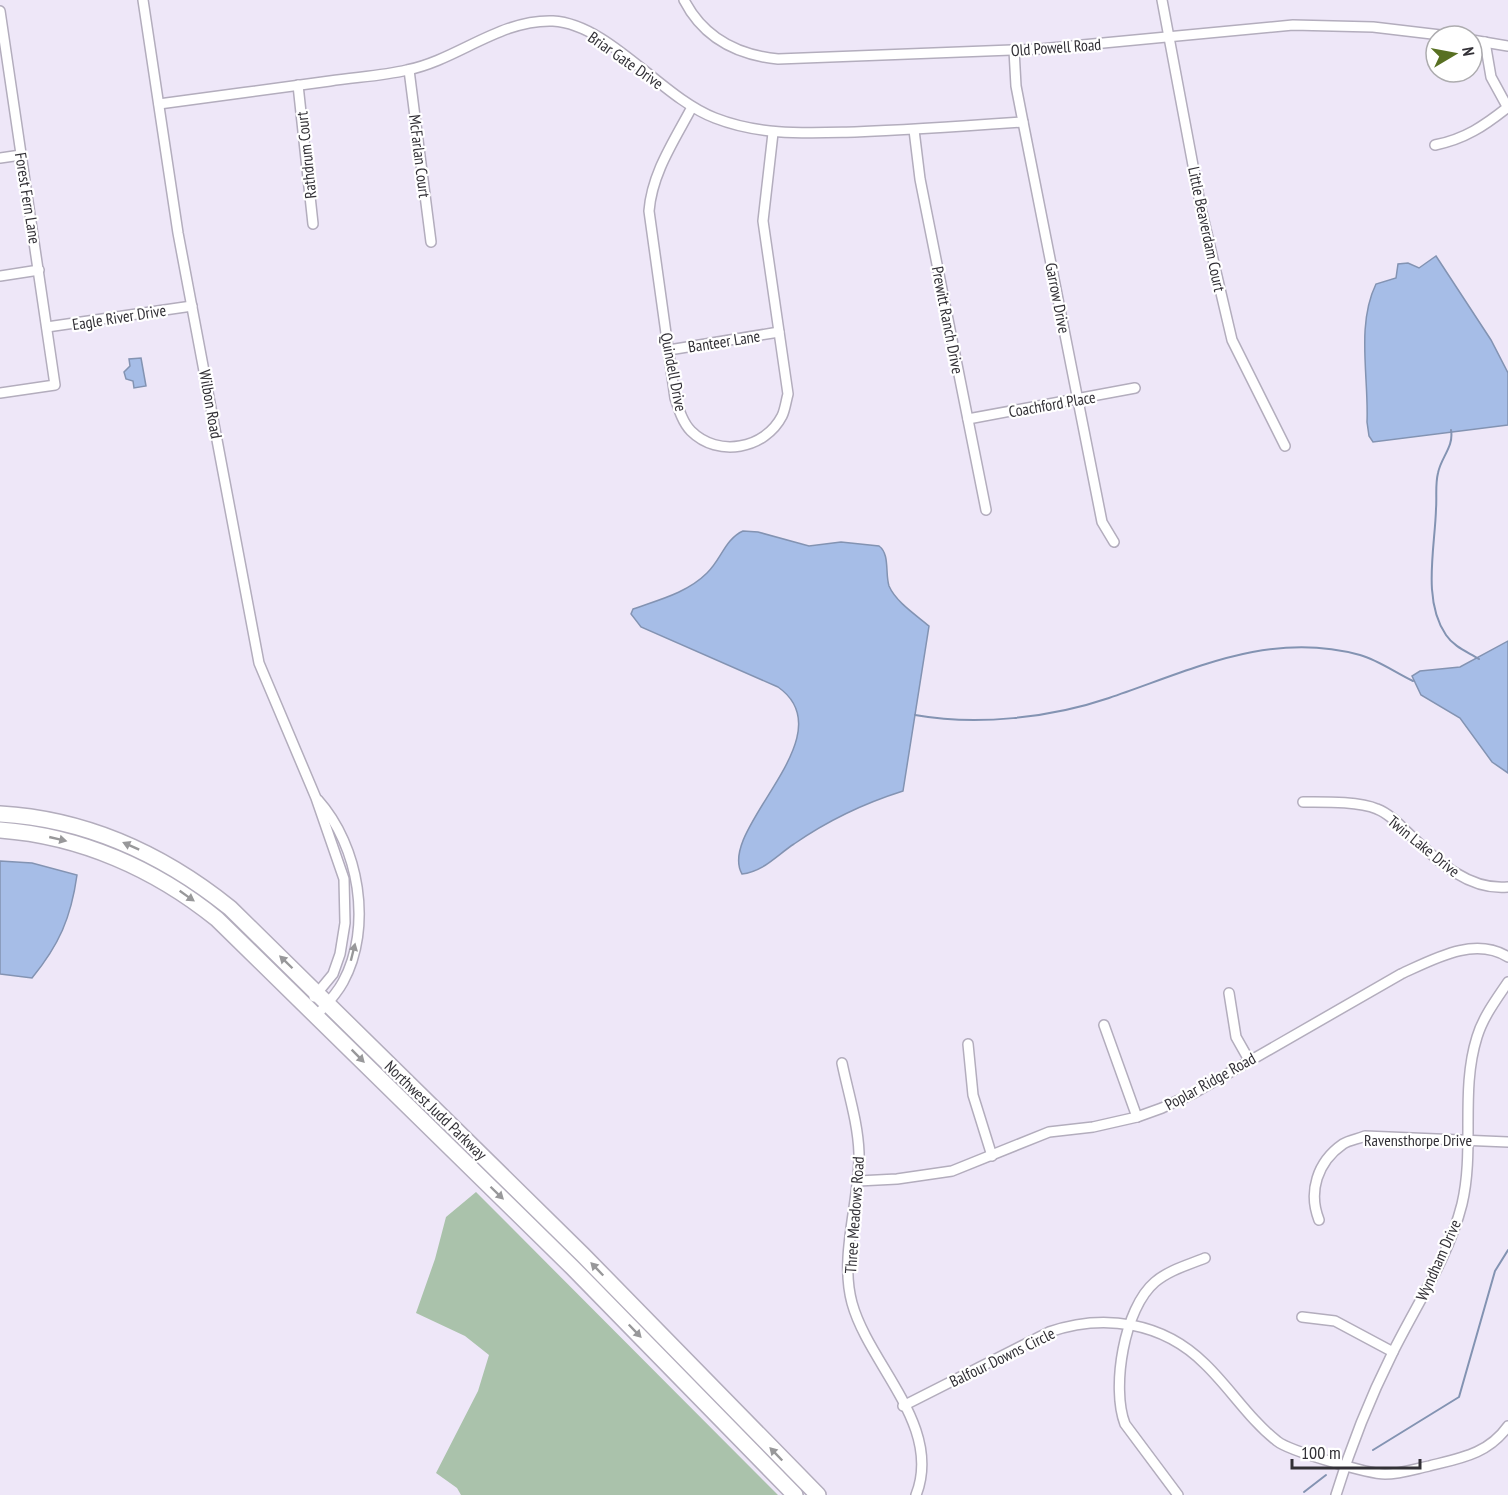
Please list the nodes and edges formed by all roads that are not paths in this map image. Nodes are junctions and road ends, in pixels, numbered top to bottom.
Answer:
1 (143, 0) edge
2 (684, 0) edge
3 (1162, 0) edge
4 (0, 11) edge
5 (1424, 32) edge
6 (1168, 37) junction
7 (2, 41) edge
8 (1485, 42) joint
9 (1508, 46) edge
10 (1014, 50) junction
11 (409, 70) junction
12 (298, 85) junction
13 (159, 104) junction
14 (692, 107) junction
15 (1508, 107) edge
16 (1023, 122) junction
17 (914, 130) junction
18 (773, 133) junction
19 (1435, 145) dead end
20 (21, 155) junction
21 (0, 158) edge
22 (314, 224) dead end
23 (431, 242) dead end
24 (39, 270) junction
25 (0, 276) edge
26 (192, 306) junction
27 (47, 327) junction
28 (779, 332) junction
29 (669, 350) junction
30 (1135, 388) dead end
31 (0, 393) edge
32 (1078, 399) junction
33 (968, 419) junction
34 (1285, 446) dead end
35 (986, 510) dead end
36 (1114, 542) dead end
37 (1303, 802) dead end
38 (0, 814) edge
39 (0, 830) edge
40 (1508, 887) edge
41 (1508, 957) edge
42 (1508, 982) edge
43 (1228, 993) dead end
44 (317, 1004) junction
45 (1104, 1025) dead end
46 (968, 1044) dead end
47 (1249, 1060) junction
48 (842, 1063) dead end
49 (1137, 1117) junction
50 (1467, 1139) junction
51 (1508, 1142) edge
52 (992, 1156) junction
53 (858, 1180) junction
54 (1319, 1220) dead end
55 (1205, 1258) dead end
56 (1302, 1317) dead end
57 (1130, 1323) junction
58 (1393, 1352) junction
59 (903, 1406) junction
60 (1508, 1426) edge
61 (1345, 1464) junction
62 (795, 1495) edge
63 (818, 1495) edge
64 (916, 1495) edge
65 (1178, 1495) edge
66 (1336, 1495) edge

1 - 13 street, Wilbon Road
2 - 10 street, Old Powell Road
3 - 6 street, Little Beaverdam Court
4 - 7 street, Forest Fern Lane
5 - 6 street, Old Powell Road
6 - 10 street, Old Powell Road
6 - 34 street, Little Beaverdam Court
7 - 20 street, Forest Fern Lane
8 - 9 street
8 - 15 street
10 - 16 street, Garrow Drive
11 - 12 street, Briar Gate Drive
11 - 14 street, Briar Gate Drive
11 - 23 street, McFarlan Court
12 - 13 street, Briar Gate Drive
12 - 22 street, Rathdrum Court
13 - 26 street, Wilbon Road
14 - 18 street, Briar Gate Drive
14 - 29 street, Quindell Drive
15 - 19 street
16 - 17 street, Briar Gate Drive
16 - 32 street, Garrow Drive
17 - 18 street, Briar Gate Drive
17 - 33 street, Prewitt Ranch Drive
18 - 28 street, Quindell Drive
20 - 21 street
20 - 24 street, Forest Fern Lane
24 - 25 street
24 - 27 street, Forest Fern Lane
26 - 27 street, Eagle River Drive
26 - 44 street, Wilbon Road
27 - 31 street, Forest Fern Lane
28 - 29 street, Banteer Lane
28 - 29 street, Quindell Drive
30 - 32 street, Coachford Place
32 - 33 street, Coachford Place
32 - 36 street, Garrow Drive
33 - 35 street, Prewitt Ranch Drive
37 - 40 street, Twin Lake Drive
44 -> 38 highway, Northwest Judd Parkway
39 -> 44 highway, Northwest Judd Parkway
41 - 47 street, Poplar Ridge Road
42 - 50 street, Wyndham Drive
43 - 47 street
44 -> 62 highway, Northwest Judd Parkway
63 -> 44 highway, Northwest Judd Parkway
45 - 49 street
46 - 52 street
47 - 49 street, Poplar Ridge Road
48 - 53 street, Three Meadows Road
49 - 52 street, Poplar Ridge Road
50 - 51 street, Ravensthorpe Drive
50 - 54 street, Ravensthorpe Drive
50 - 58 street, Wyndham Drive
52 - 53 street, Poplar Ridge Road
53 - 59 street, Three Meadows Road
55 - 57 street
56 - 58 street
57 - 59 street, Balfour Downs Circle
57 - 61 street, Balfour Downs Circle
57 - 65 street
58 - 61 street, Wyndham Drive
59 - 64 street, Three Meadows Road
60 - 61 street, Balfour Downs Circle
61 - 66 street, Wyndham Drive

